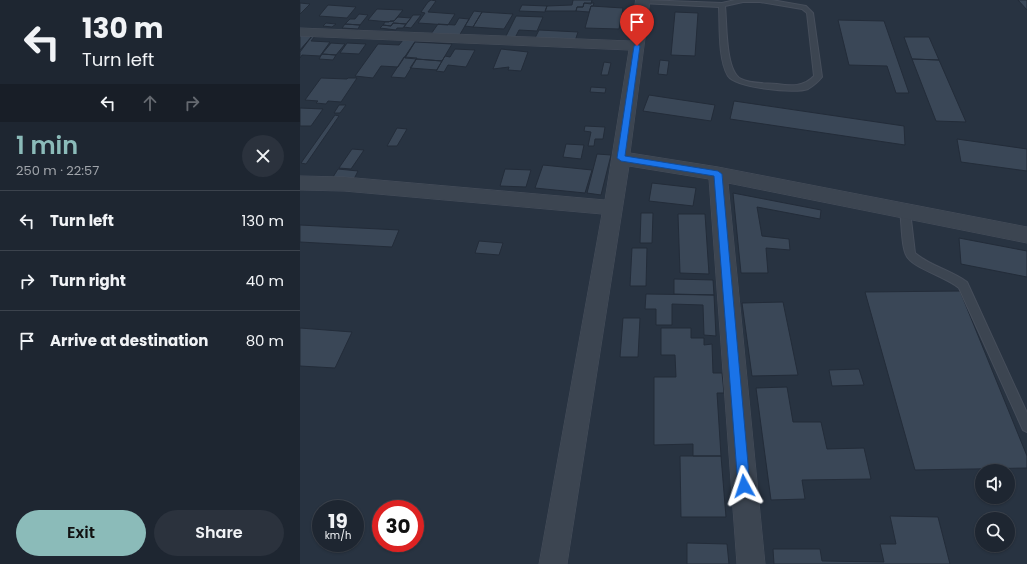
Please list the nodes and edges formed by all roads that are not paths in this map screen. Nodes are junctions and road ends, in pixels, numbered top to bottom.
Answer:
1 (743, 0) edge
2 (643, 1) edge
3 (722, 5) junction
4 (300, 32) edge
5 (637, 46) junction
6 (621, 158) junction
7 (718, 174) junction
8 (300, 183) edge
9 (612, 208) junction
10 (905, 211) junction
11 (1027, 235) edge
12 (1027, 426) edge
13 (553, 564) edge
14 (751, 564) edge

1 - 3 lane
1 - 3 lane
2 - 3 lane
2 - 5 street
4 - 5 street
5 - 6 street
6 - 7 street
6 - 9 street
7 - 10 street
7 - 14 street
8 - 9 street
9 - 13 street
10 - 11 street
10 - 12 lane

